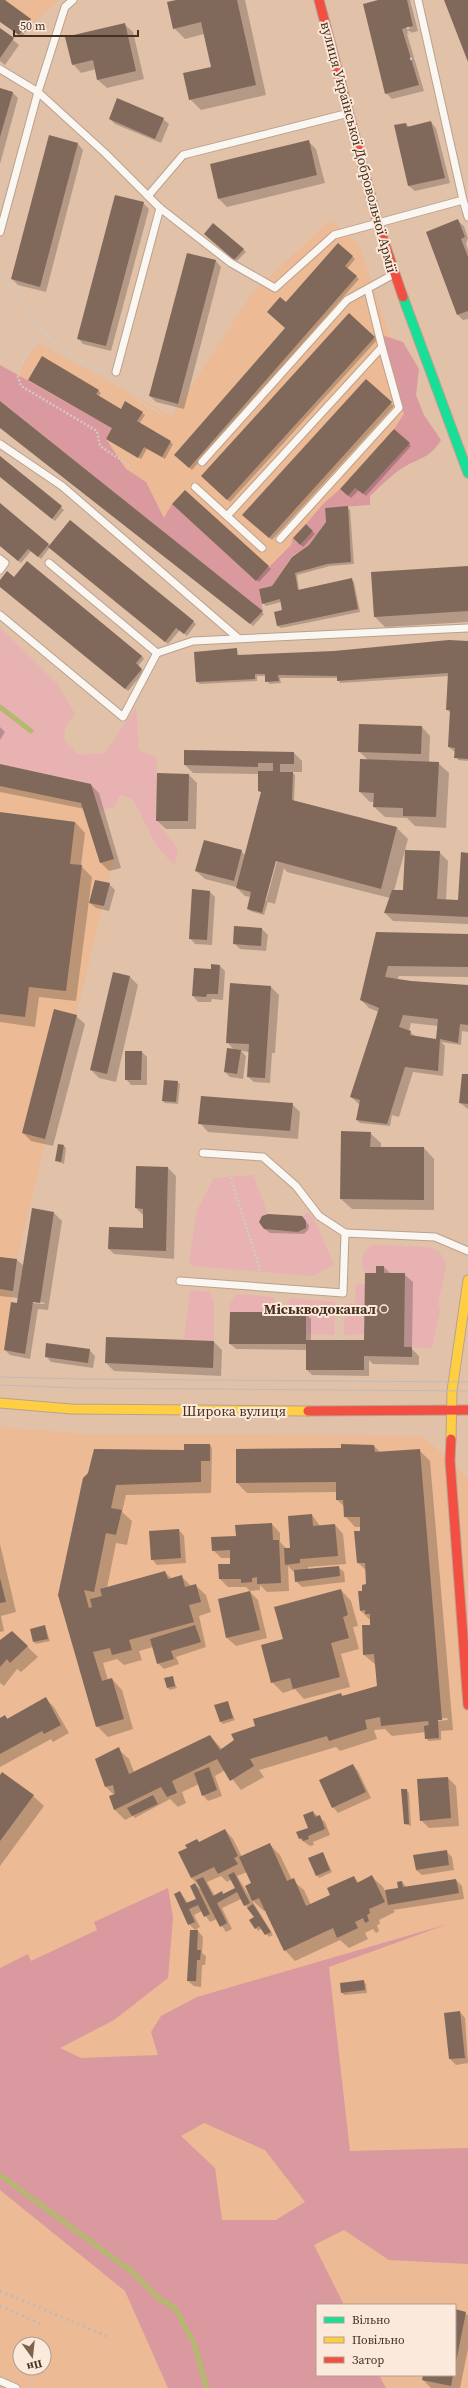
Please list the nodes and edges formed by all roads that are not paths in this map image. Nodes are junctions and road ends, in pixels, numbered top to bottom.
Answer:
1 (73, 0) edge
2 (319, 0) edge
3 (418, 0) edge
4 (0, 69) edge
5 (38, 92) junction
6 (349, 113) junction
7 (148, 196) junction
8 (463, 200) junction
9 (160, 208) junction
10 (468, 217) edge
11 (378, 224) junction
12 (0, 232) edge
13 (394, 274) junction
14 (368, 290) junction
15 (382, 347) junction
16 (116, 372) road end
17 (0, 444) edge
18 (202, 462) dead end
19 (468, 473) edge
20 (195, 487) dead end
21 (227, 516) junction
22 (280, 539) dead end
23 (262, 548) dead end
24 (0, 559) edge
25 (49, 563) dead end
26 (0, 570) edge
27 (0, 615) edge
28 (468, 628) edge
29 (238, 638) junction
30 (157, 653) junction
31 (203, 1153) dead end
32 (345, 1233) junction
33 (468, 1250) edge
34 (468, 1280) edge
35 (180, 1281) dead end
36 (0, 1403) edge
37 (451, 1409) junction
38 (468, 1410) edge
39 (468, 1705) edge
40 (0, 2381) edge
41 (16, 2388) edge

1 - 5 lane
2 - 6 street, вулиця Української Добровольчої Армії
3 - 8 lane
4 - 5 lane
5 - 7 lane
5 - 12 lane
6 - 7 lane
6 - 11 street, вулиця Української Добровольчої Армії
7 - 9 lane
8 - 10 lane
8 - 11 lane
9 - 11 lane
9 - 16 lane
11 - 13 street, вулиця Української Добровольчої Армії
13 - 14 lane
13 - 19 street, вулиця Української Добровольчої Армії
14 - 15 lane
14 - 18 lane
15 - 21 lane
15 - 22 lane
17 - 29 lane
20 - 21 lane
21 - 23 lane
24 - 26 lane
25 - 30 lane
27 - 30 lane
28 - 29 lane
29 - 30 lane
31 - 32 lane
32 - 33 lane
32 - 35 lane
34 - 37 street
36 - 37 street, Широка вулиця
37 - 38 street, Широка вулиця
37 - 39 street
40 - 41 lane

